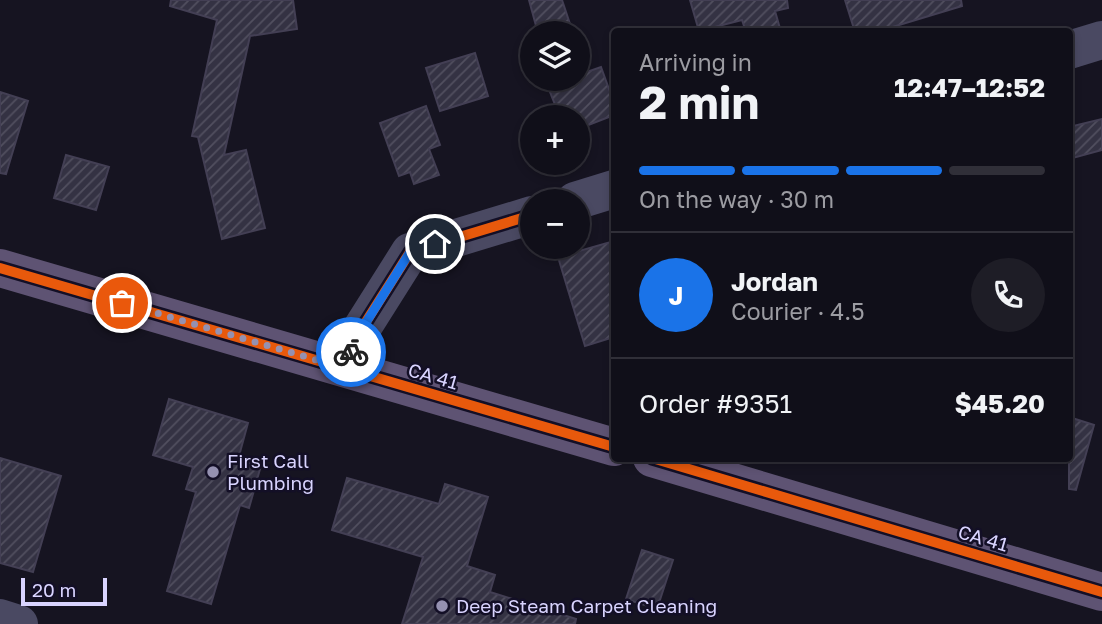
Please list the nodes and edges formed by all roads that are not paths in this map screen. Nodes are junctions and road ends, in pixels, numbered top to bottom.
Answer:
1 (1102, 40) edge
2 (1073, 49) edge
3 (611, 190) edge
4 (590, 196) edge
5 (520, 219) edge
6 (0, 268) edge
7 (344, 368) junction
8 (611, 446) edge
9 (665, 462) edge
10 (1102, 592) edge
11 (0, 618) edge
12 (19, 624) edge

1 - 2 street
3 - 4 street
5 - 7 street
6 - 7 main road, CA 41 / CA 41
7 - 8 main road, CA 41 / CA 41
9 - 10 main road, CA 41 / CA 41
11 - 12 street

